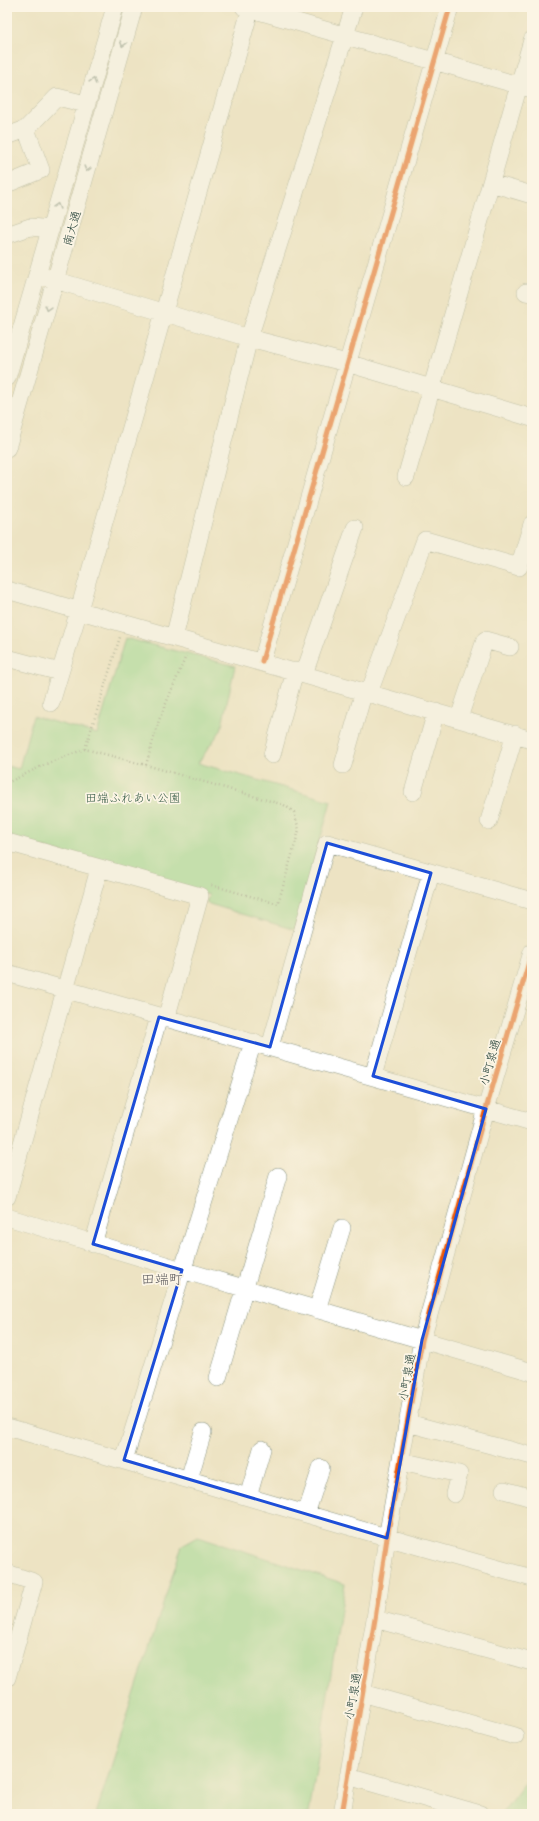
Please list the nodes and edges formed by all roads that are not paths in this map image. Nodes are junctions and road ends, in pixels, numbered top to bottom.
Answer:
1 (115, 7) edge
2 (134, 7) edge
3 (354, 7) edge
4 (450, 7) edge
5 (248, 8) edge
6 (346, 35) junction
7 (532, 40) edge
8 (434, 62) junction
9 (526, 87) edge
10 (86, 104) junction
11 (26, 129) junction
12 (7, 136) edge
13 (491, 183) junction
14 (7, 184) edge
15 (532, 195) edge
16 (51, 229) junction
17 (7, 235) edge
18 (38, 275) junction
19 (56, 280) junction
20 (164, 311) junction
21 (14, 325) edge
22 (249, 338) junction
23 (347, 363) junction
24 (7, 378) edge
25 (433, 388) junction
26 (532, 418) edge
27 (7, 448) edge
28 (406, 477) dead end
29 (532, 524) edge
30 (355, 528) dead end
31 (7, 590) edge
32 (79, 610) junction
33 (174, 638) junction
34 (510, 647) dead end
35 (7, 658) edge
36 (262, 661) junction
37 (60, 672) junction
38 (300, 672) junction
39 (366, 692) junction
40 (51, 703) dead end
41 (436, 712) junction
42 (459, 718) junction
43 (515, 734) junction
44 (532, 740) edge
45 (272, 755) dead end
46 (343, 765) dead end
47 (413, 792) dead end
48 (489, 821) dead end
49 (7, 842) edge
50 (99, 869) junction
51 (431, 873) junction
52 (532, 901) edge
53 (532, 952) edge
54 (7, 973) edge
55 (66, 991) junction
56 (162, 1018) junction
57 (253, 1042) junction
58 (270, 1047) junction
59 (373, 1076) junction
60 (486, 1109) junction
61 (532, 1122) edge
62 (278, 1176) dead end
63 (7, 1197) edge
64 (7, 1217) edge
65 (342, 1228) dead end
66 (93, 1244) junction
67 (182, 1270) junction
68 (246, 1289) junction
69 (317, 1310) junction
70 (422, 1340) junction
71 (532, 1372) edge
72 (218, 1378) dead end
73 (408, 1423) junction
74 (7, 1428) edge
75 (203, 1432) dead end
76 (262, 1449) dead end
77 (532, 1456) edge
78 (124, 1460) junction
79 (401, 1461) junction
80 (321, 1468) dead end
81 (190, 1479) junction
82 (504, 1490) dead end
83 (454, 1494) dead end
84 (248, 1497) junction
85 (532, 1498) edge
86 (306, 1514) junction
87 (387, 1538) junction
88 (7, 1573) edge
89 (531, 1574) edge
90 (375, 1619) junction
91 (532, 1662) edge
92 (7, 1678) edge
93 (362, 1693) junction
94 (515, 1736) dead end
95 (348, 1776) junction
96 (342, 1814) edge
97 (480, 1814) edge

10 -> 1 street, 南大通
2 -> 19 street, 南大通
3 - 6 street
4 - 8 street
5 - 6 street
5 - 20 street
6 - 8 street
6 - 22 street
7 - 9 street
8 - 9 street
8 - 23 street
9 - 13 street
10 - 11 street
16 -> 10 street, 南大通
11 - 12 street
11 - 14 street
13 - 15 street
13 - 25 street
16 - 17 street
16 - 18 street, 南大通
18 - 19 street
18 - 21 street, 南大通
19 - 20 street
19 -> 27 street, 南大通
20 - 22 street
20 - 32 street
21 - 24 street, 南大通
22 - 23 street
22 - 33 street
23 - 25 street
23 - 36 street
25 - 26 street
25 - 28 street
29 - 39 street
30 - 38 street
31 - 32 street
32 - 33 street
32 - 37 street
33 - 36 street
34 - 42 street
35 - 37 street
36 - 38 street
37 - 40 street
38 - 39 street
38 - 45 street
39 - 41 street
39 - 46 street
41 - 42 street
41 - 47 street
42 - 43 street
43 - 44 street
43 - 48 street
49 - 50 street
50 - 55 street
50 - 56 street
51 - 52 street
51 - 58 street
51 - 59 street
53 - 60 street, 小町泉通
54 - 55 street
55 - 56 street
55 - 63 street
56 - 57 street
56 - 66 street
57 - 58 street
57 - 67 street
58 - 59 street
59 - 60 street
60 - 61 street
60 - 70 street, 小町泉通
62 - 68 street
64 - 66 street
65 - 69 street
66 - 67 street
67 - 68 street
67 - 78 street
68 - 69 street
68 - 72 street
69 - 70 street
70 - 71 street
70 - 73 street, 小町泉通
73 - 77 street
73 - 79 street, 小町泉通
74 - 78 street
75 - 81 street
76 - 84 street
78 - 81 street
79 - 83 street
79 - 87 street, 小町泉通
80 - 86 street
81 - 84 street
82 - 85 street
84 - 86 street
86 - 87 street
87 - 89 street
87 - 90 street, 小町泉通
88 - 92 street
90 - 91 street
90 - 93 street, 小町泉通
93 - 94 street
93 - 95 street, 小町泉通
95 - 96 street, 小町泉通
95 - 97 street

